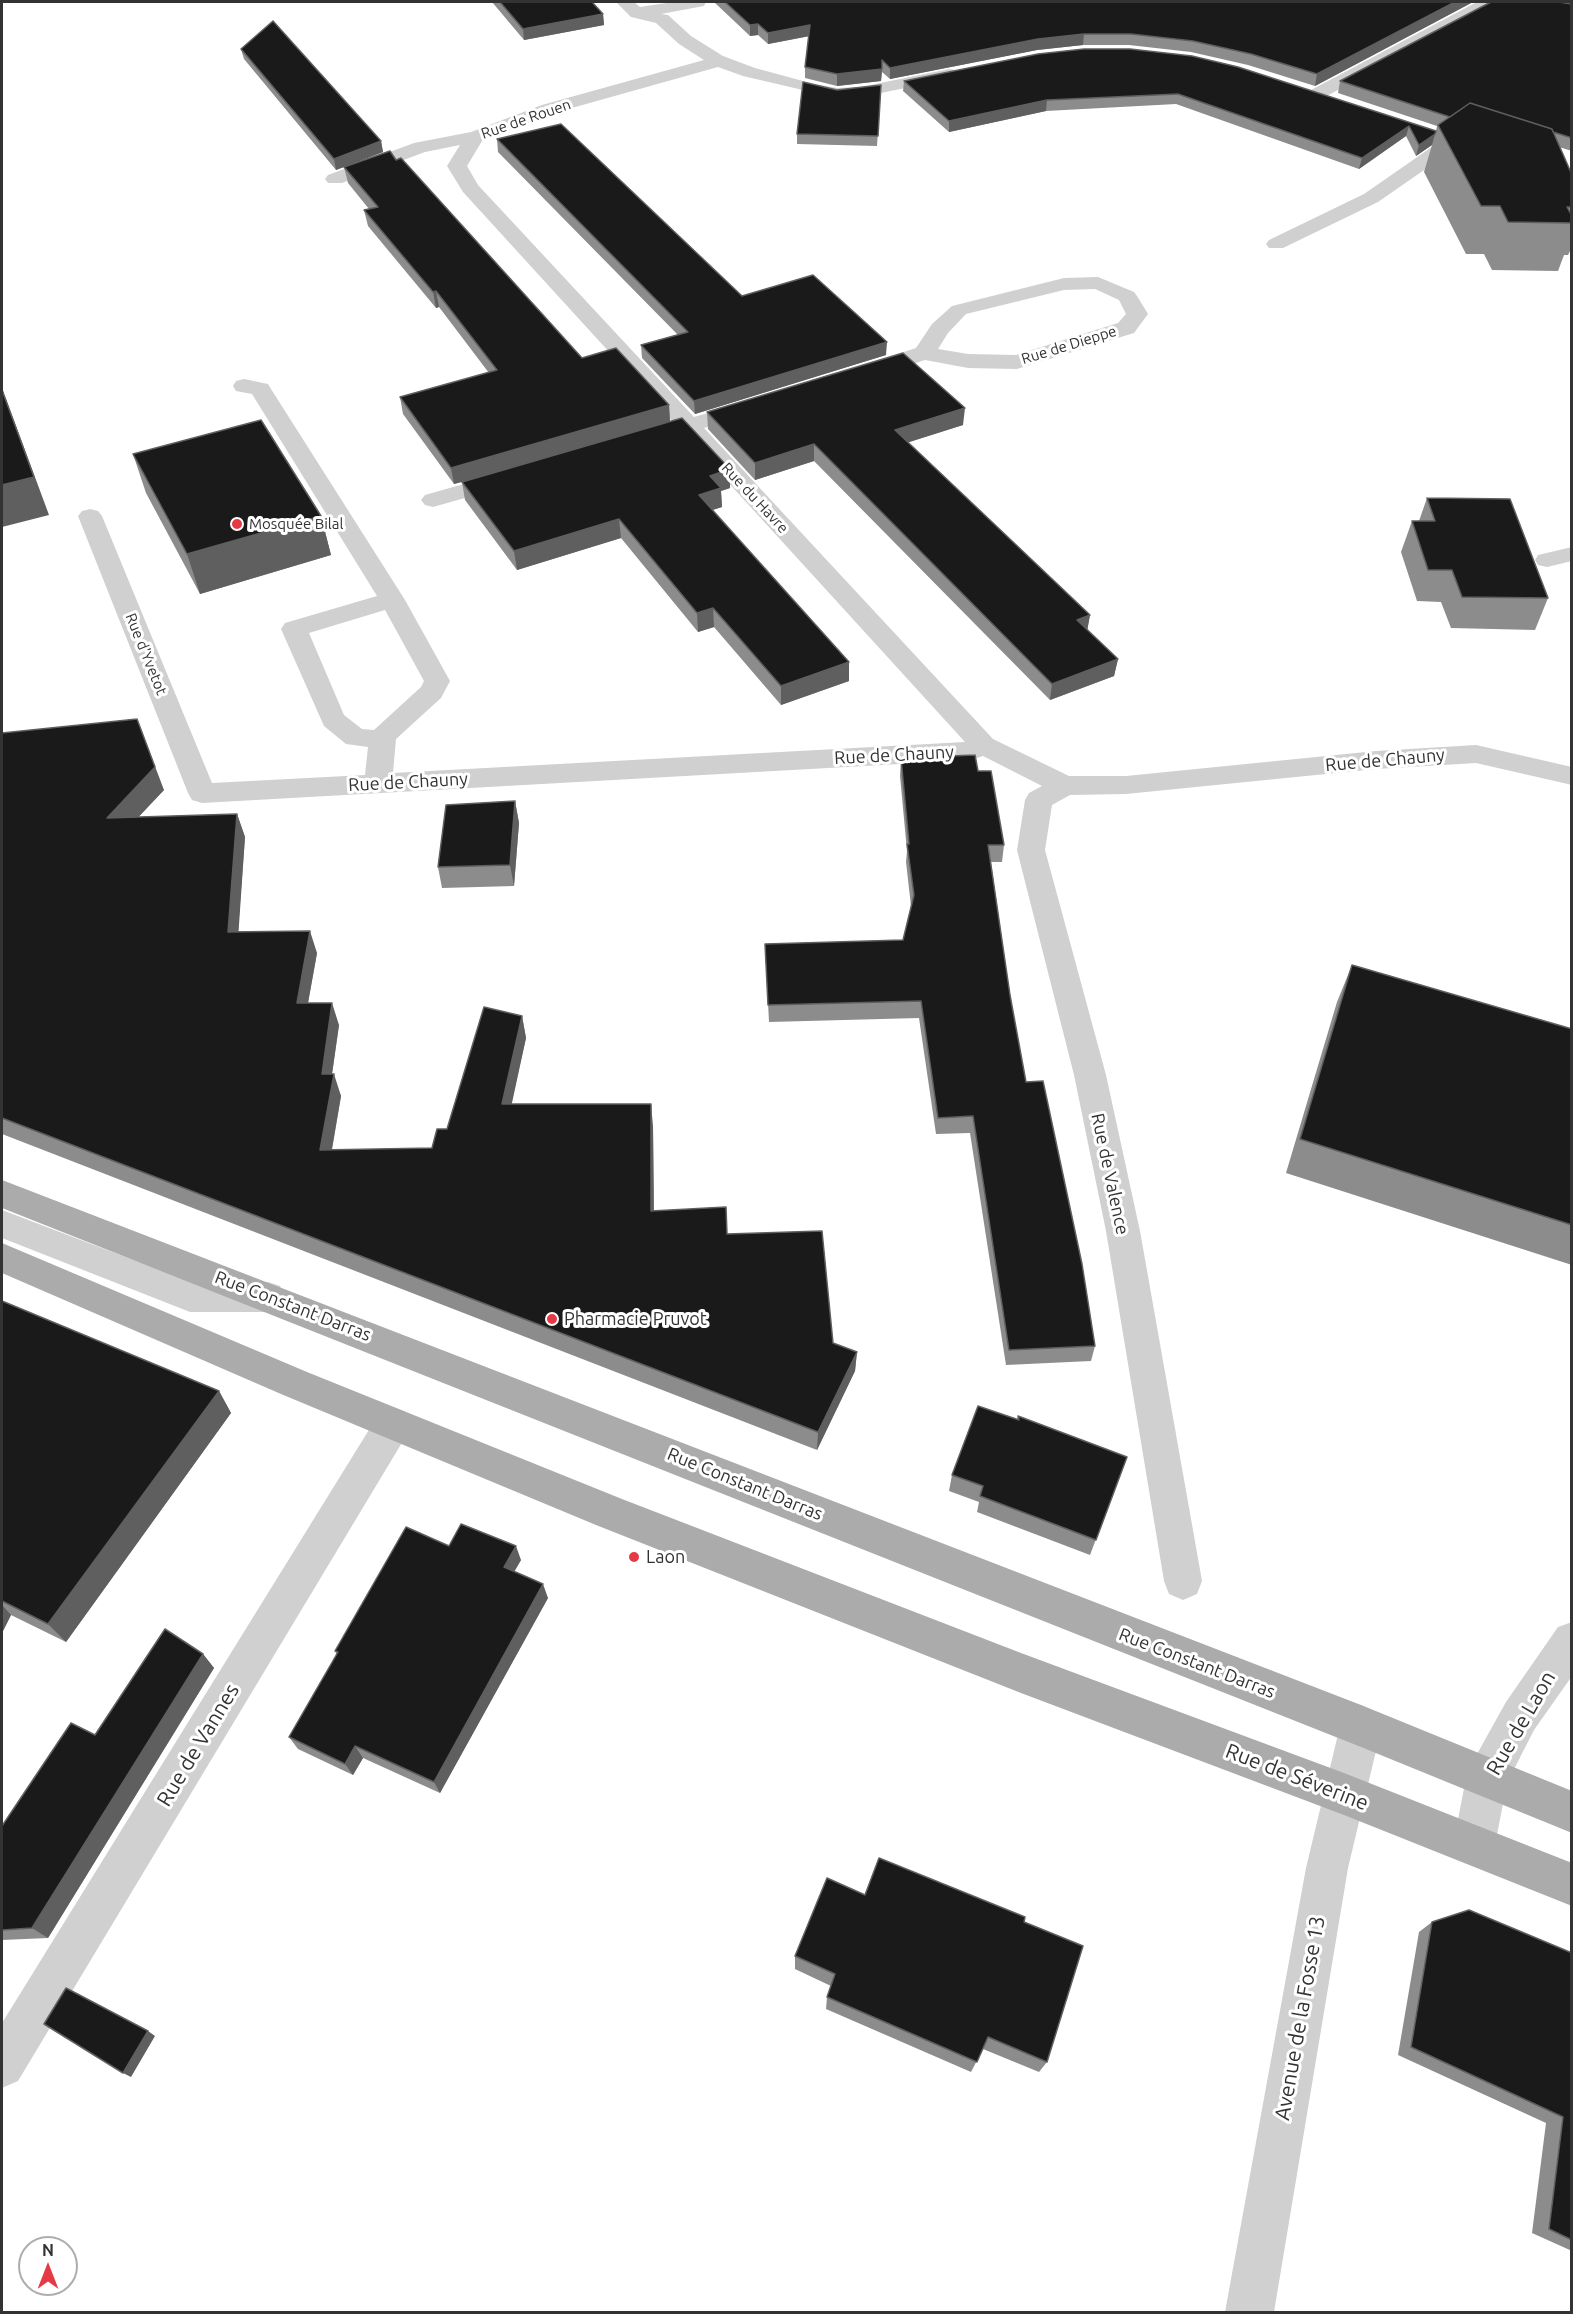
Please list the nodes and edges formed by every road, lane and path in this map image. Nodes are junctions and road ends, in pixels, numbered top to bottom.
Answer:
1 (624, 2) edge
2 (698, 2) edge
3 (1489, 2) edge
4 (637, 13) junction
5 (717, 60) junction
6 (966, 71) edge
7 (1295, 87) edge
8 (1317, 94) junction
9 (1338, 101) edge
10 (1434, 132) edge
11 (475, 137) junction
12 (1455, 139) junction
13 (1475, 146) edge
14 (335, 179) dead end
15 (1276, 244) dead end
16 (924, 353) junction
17 (846, 378) edge
18 (244, 386) dead end
19 (768, 402) edge
20 (688, 425) junction
21 (629, 442) edge
22 (532, 471) edge
23 (433, 500) dead end
24 (90, 516) dead end
25 (1572, 554) edge
26 (1547, 560) dead end
27 (392, 600) junction
28 (382, 739) junction
29 (983, 746) junction
30 (1572, 776) edge
31 (378, 784) junction
32 (1065, 786) junction
33 (202, 793) joint
34 (2, 1194) edge
35 (2, 1224) edge
36 (2, 1258) edge
37 (268, 1297) junction
38 (393, 1424) junction
39 (1183, 1581) dead end
40 (1572, 1641) edge
41 (1360, 1726) junction
42 (1487, 1778) junction
43 (1344, 1794) junction
44 (1572, 1812) edge
45 (1474, 1845) junction
46 (1572, 1885) edge
47 (2, 2065) edge
48 (1249, 2313) edge

1 - 4 street
2 - 4 street
3 - 8 street
4 - 5 street
5 - 6 street
5 - 11 street, Rue de Rouen
7 - 8 street
8 - 9 street
10 - 12 street
11 - 14 street, Rue de Rouen
11 - 20 street, Rue du Havre
12 - 13 street
12 - 15 street
16 - 16 street, Rue de Dieppe
16 - 17 street, Rue de Dieppe
18 - 27 street
19 - 20 street
20 - 21 street
20 - 29 street, Rue du Havre
22 - 23 street
24 - 33 street, Rue d'Yvetot
25 - 26 street
27 - 28 street
27 - 28 street
28 - 31 street
29 - 31 street, Rue de Chauny
29 - 32 street, Rue de Chauny
30 - 32 street, Rue de Chauny
31 - 33 street, Rue de Chauny
32 - 39 street, Rue de Valence
34 - 37 main road, Rue Constant Darras
35 - 37 street
36 - 38 main road
37 - 41 main road, Rue Constant Darras
38 - 43 main road, Rue de Séverine
38 - 47 street, Rue de Vannes
40 - 42 street, Rue de Laon
41 - 42 main road, Rue Constant Darras
41 - 43 street, Avenue de la Fosse 13
42 - 44 main road
42 - 45 street, Rue de Laon
43 - 45 main road, Rue de Séverine
43 - 48 street, Avenue de la Fosse 13
45 - 46 main road, Rue de Séverine

